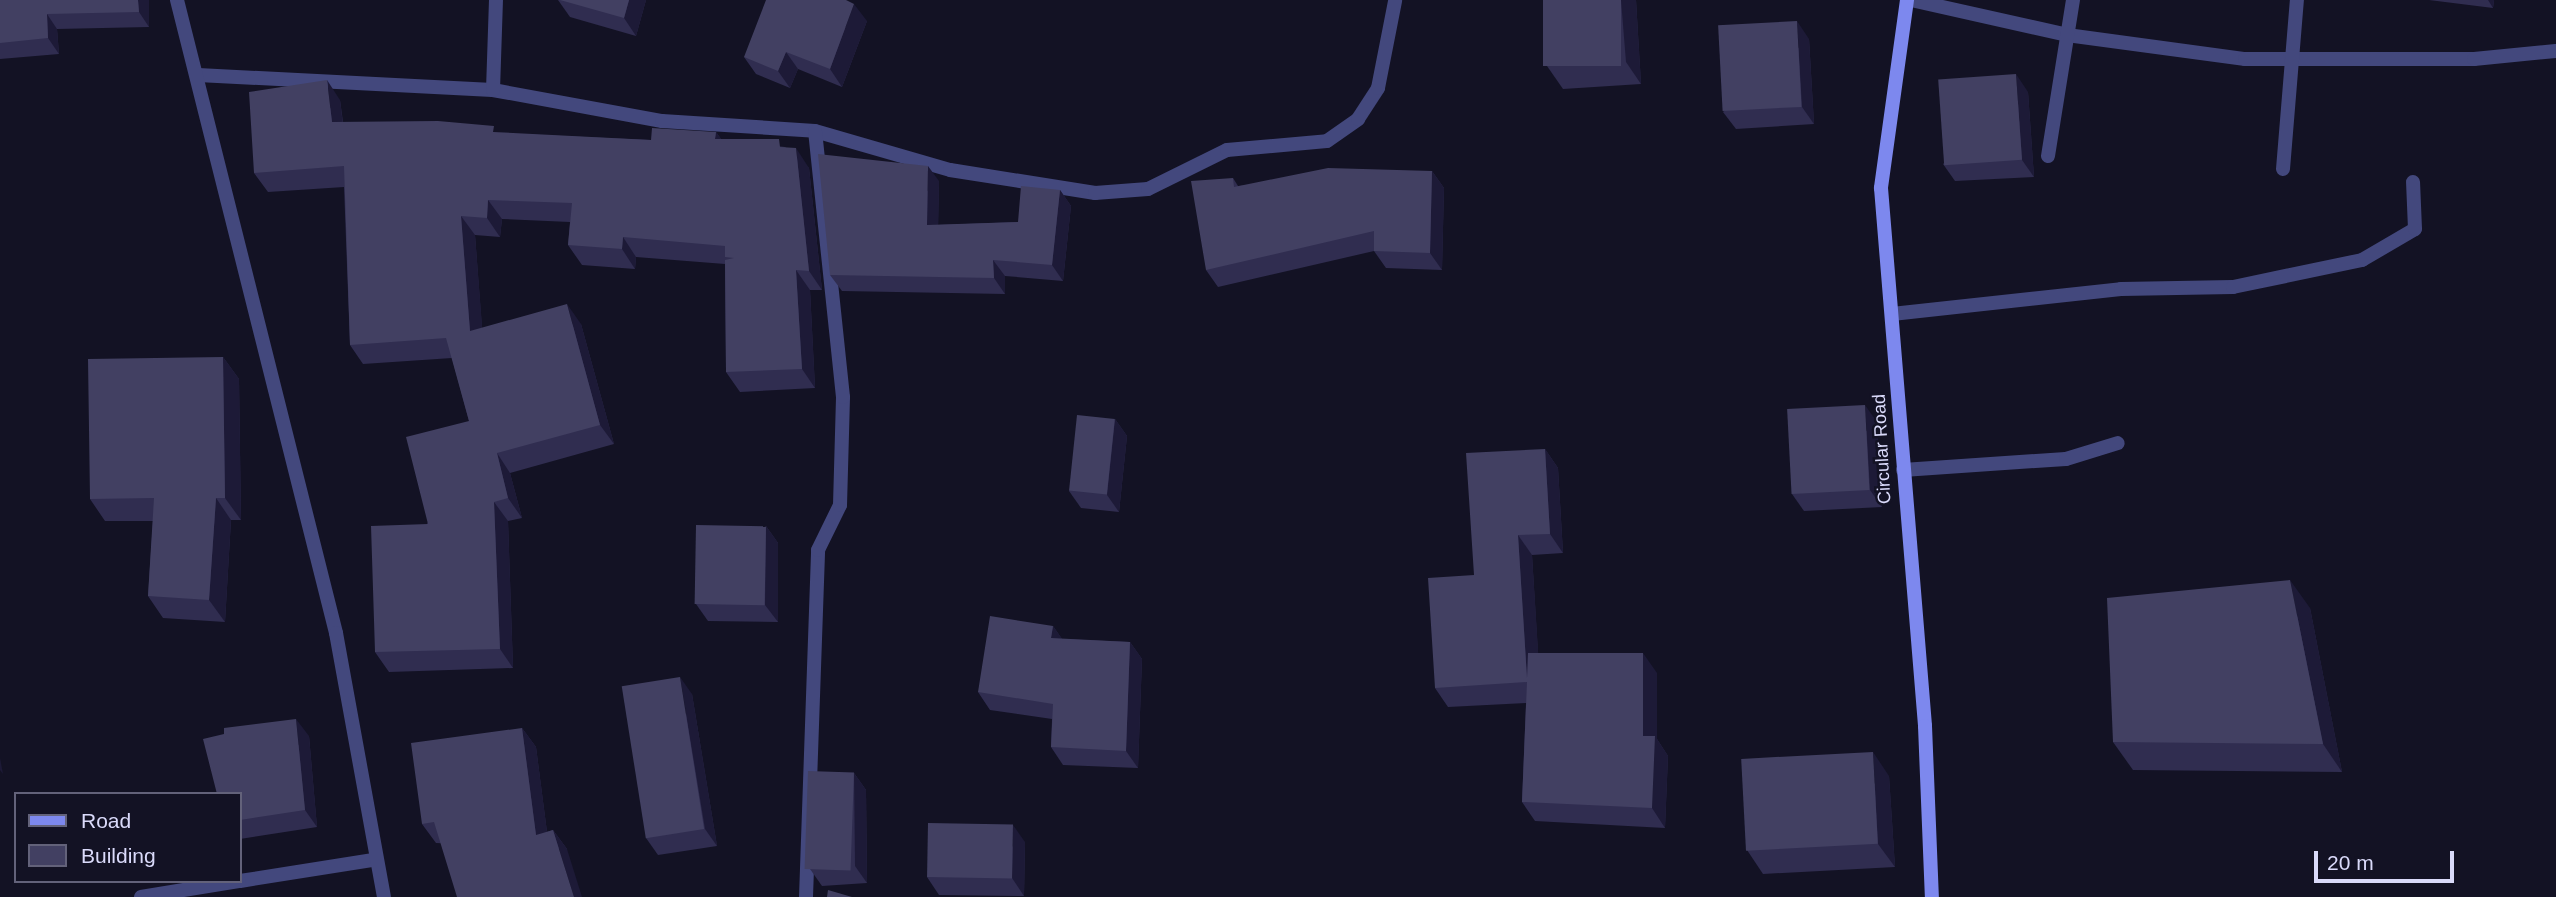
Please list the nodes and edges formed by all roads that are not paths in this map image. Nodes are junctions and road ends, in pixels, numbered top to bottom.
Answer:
1 (177, 0) edge
2 (496, 0) edge
3 (1397, 0) edge
4 (1909, 0) edge
5 (2073, 0) edge
6 (2297, 0) edge
7 (2067, 35) junction
8 (2556, 51) edge
9 (2292, 61) junction
10 (198, 75) junction
11 (493, 90) junction
12 (815, 131) junction
13 (2048, 156) dead end
14 (2283, 169) dead end
15 (2413, 182) dead end
16 (1892, 314) junction
17 (2118, 443) dead end
18 (1903, 470) junction
19 (373, 860) junction
20 (242, 881) edge
21 (227, 883) edge
22 (141, 897) edge
23 (384, 897) edge
24 (806, 897) edge
25 (1932, 897) edge

1 - 10 street
2 - 11 street
3 - 12 street
4 - 7 street
4 - 16 main road, Circular Road
5 - 7 street
6 - 9 street
7 - 9 street
7 - 13 street
8 - 9 street
9 - 14 street
10 - 11 street
10 - 19 street
11 - 12 street
12 - 24 street
15 - 16 street
16 - 18 main road, Circular Road
17 - 18 street
18 - 25 main road, Circular Road
19 - 20 street
19 - 23 street
21 - 22 street

